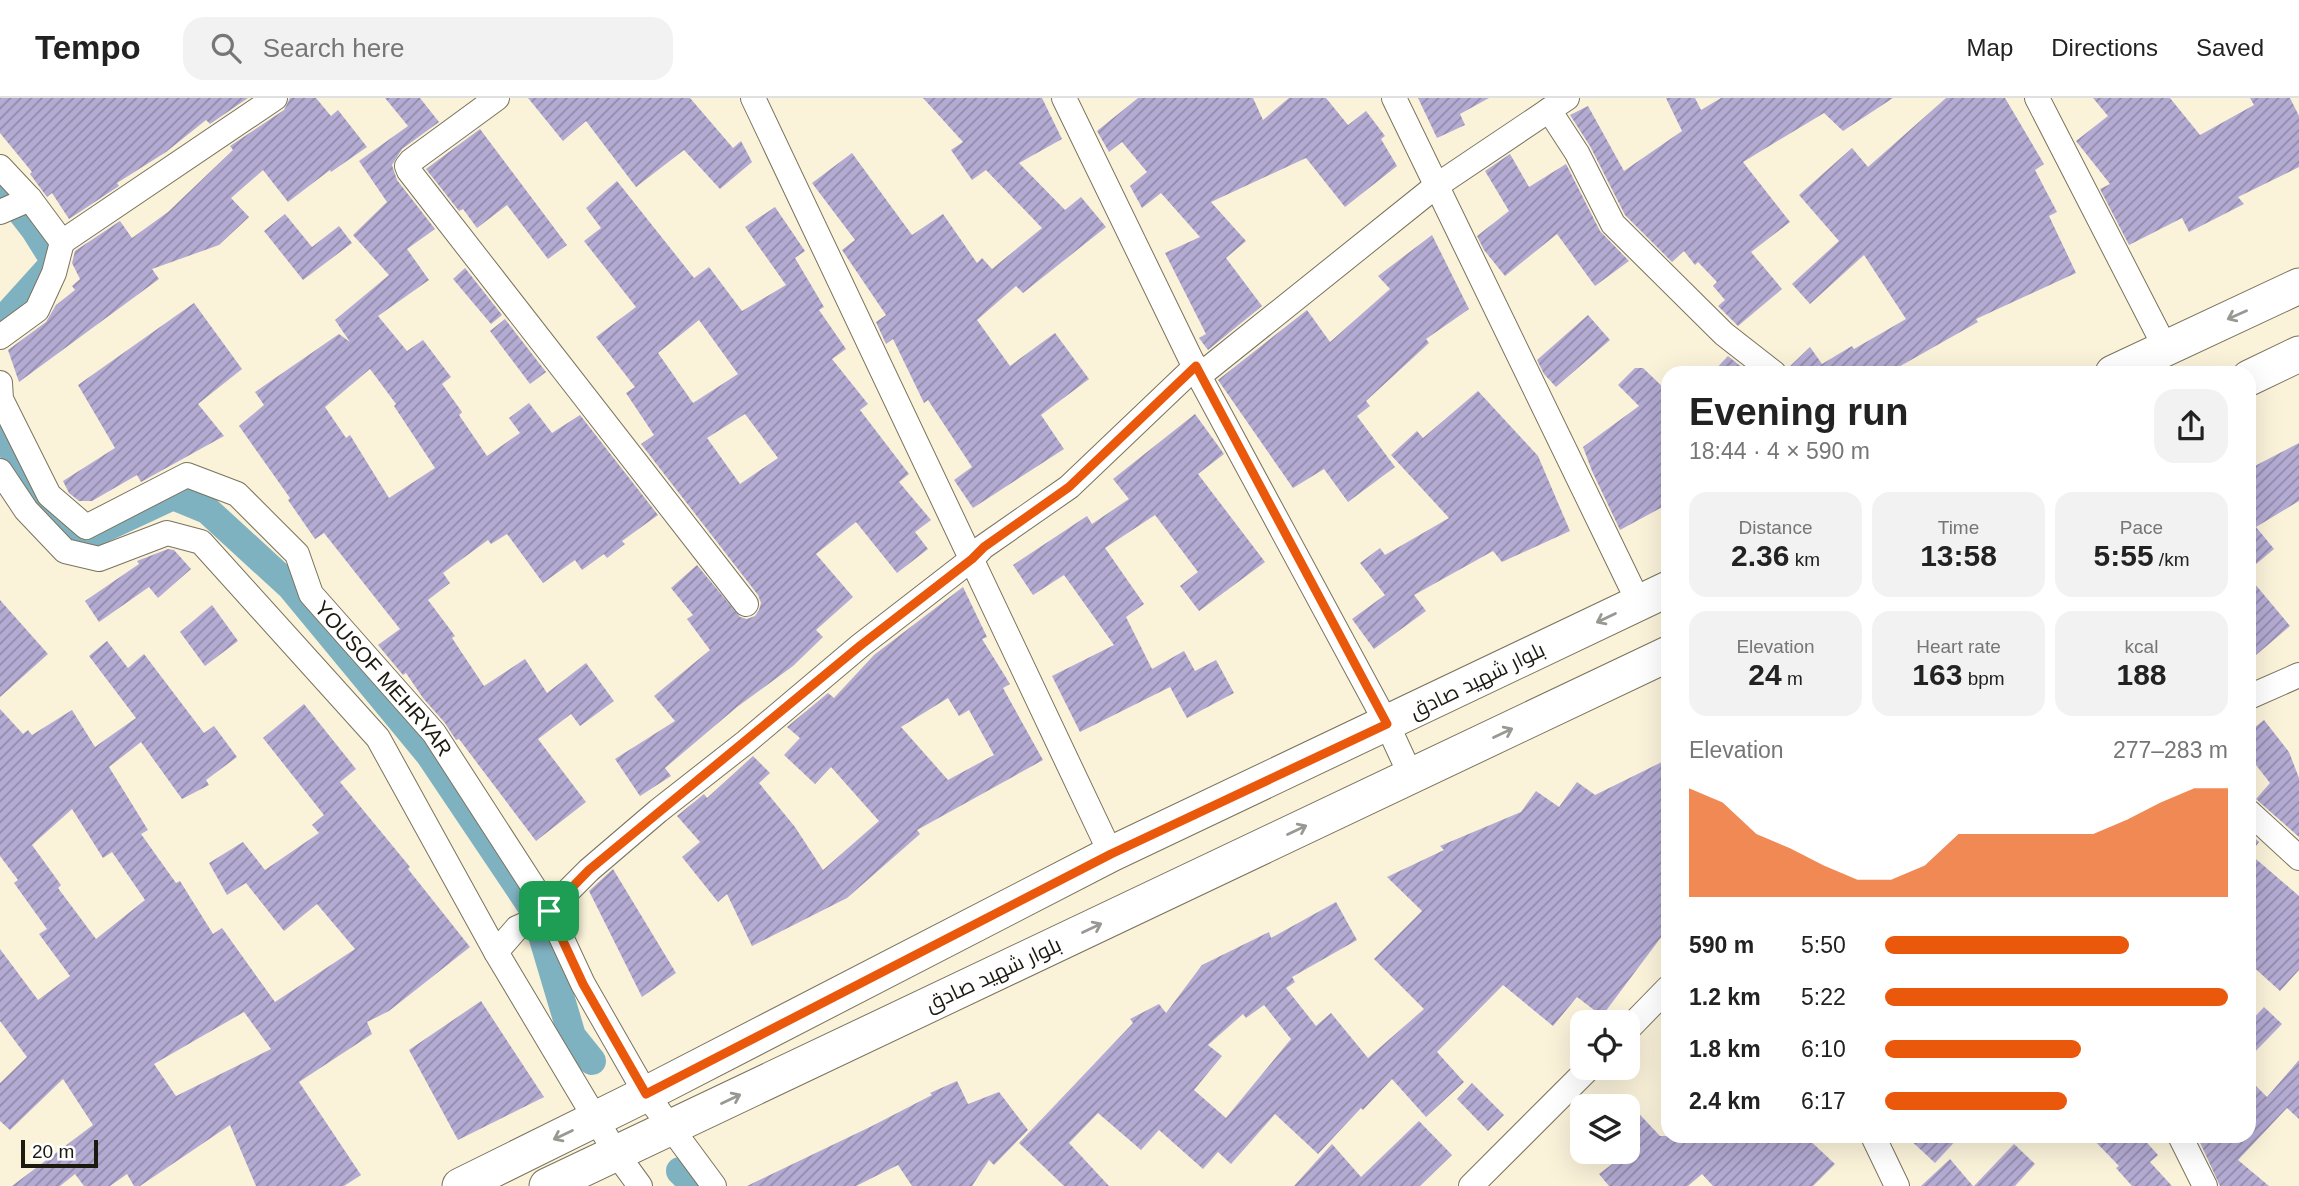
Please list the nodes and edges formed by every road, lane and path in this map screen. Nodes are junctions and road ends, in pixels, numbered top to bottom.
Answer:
1 (275, 98) edge
2 (497, 98) edge
3 (753, 98) edge
4 (1064, 98) edge
5 (1394, 98) edge
6 (2036, 98) edge
7 (1558, 104) edge
8 (0, 167) edge
9 (1436, 186) junction
10 (30, 199) junction
11 (0, 212) edge
12 (62, 242) junction
13 (2299, 286) edge
14 (0, 337) edge
15 (2165, 347) junction
16 (2299, 354) edge
17 (1765, 366) edge
18 (2127, 366) edge
19 (1198, 371) junction
20 (2256, 375) edge
21 (0, 383) edge
22 (0, 471) edge
23 (972, 559) junction
24 (1653, 596) edge
25 (746, 604) dead end
26 (1661, 657) edge
27 (2299, 676) edge
28 (2256, 694) edge
29 (1387, 724) junction
30 (1411, 776) junction
31 (2256, 818) edge
32 (1111, 854) junction
33 (2299, 858) edge
34 (546, 914) junction
35 (496, 952) junction
36 (1661, 995) edge
37 (1640, 1017) edge
38 (1577, 1080) edge
39 (646, 1094) junction
40 (597, 1119) junction
41 (670, 1128) junction
42 (1876, 1143) edge
43 (2184, 1143) edge
44 (616, 1153) junction
45 (460, 1186) edge
46 (547, 1186) edge
47 (640, 1186) edge
48 (714, 1186) edge
49 (1471, 1186) edge
50 (1897, 1186) edge
51 (2205, 1186) edge

1 - 12 street
2 - 25 street
3 - 23 street
4 - 19 street
5 - 9 street
6 - 15 street
7 - 9 street
7 - 17 street
8 - 10 street
9 - 19 street
9 - 24 street
10 - 11 street
10 - 12 street
12 - 14 street
13 -> 15 main road
15 - 18 main road
16 - 20 main road
19 - 23 street
19 - 29 street
21 - 34 street, YOUSOF MEHRYAR
22 - 35 street, YOUSOF MEHRYAR
23 - 32 street
23 - 34 street
24 -> 29 main road, بلوار شهید صادق
30 -> 26 main road, بلوار شهید صادق
27 - 28 street
29 - 30 street
29 - 32 main road, بلوار شهید صادق
41 -> 30 main road, بلوار شهید صادق
31 - 33 street
32 - 39 main road, بلوار شهید صادق
34 - 35 street
34 - 39 street, YOUSOF MEHRYAR
35 - 40 street, YOUSOF MEHRYAR
36 - 37 street
38 - 49 street
39 - 40 main road, بلوار شهید صادق
39 - 41 street, YOUSOF MEHRYAR
40 - 44 street, YOUSOF MEHRYAR
40 -> 45 main road, بلوار شهید صادق
41 - 44 main road, بلوار شهید صادق
41 - 48 street, YOUSOF MEHRYAR
42 - 50 street
43 - 51 street
44 - 46 main road, بلوار شهید صادق
44 - 47 street, YOUSOF MEHRYAR

